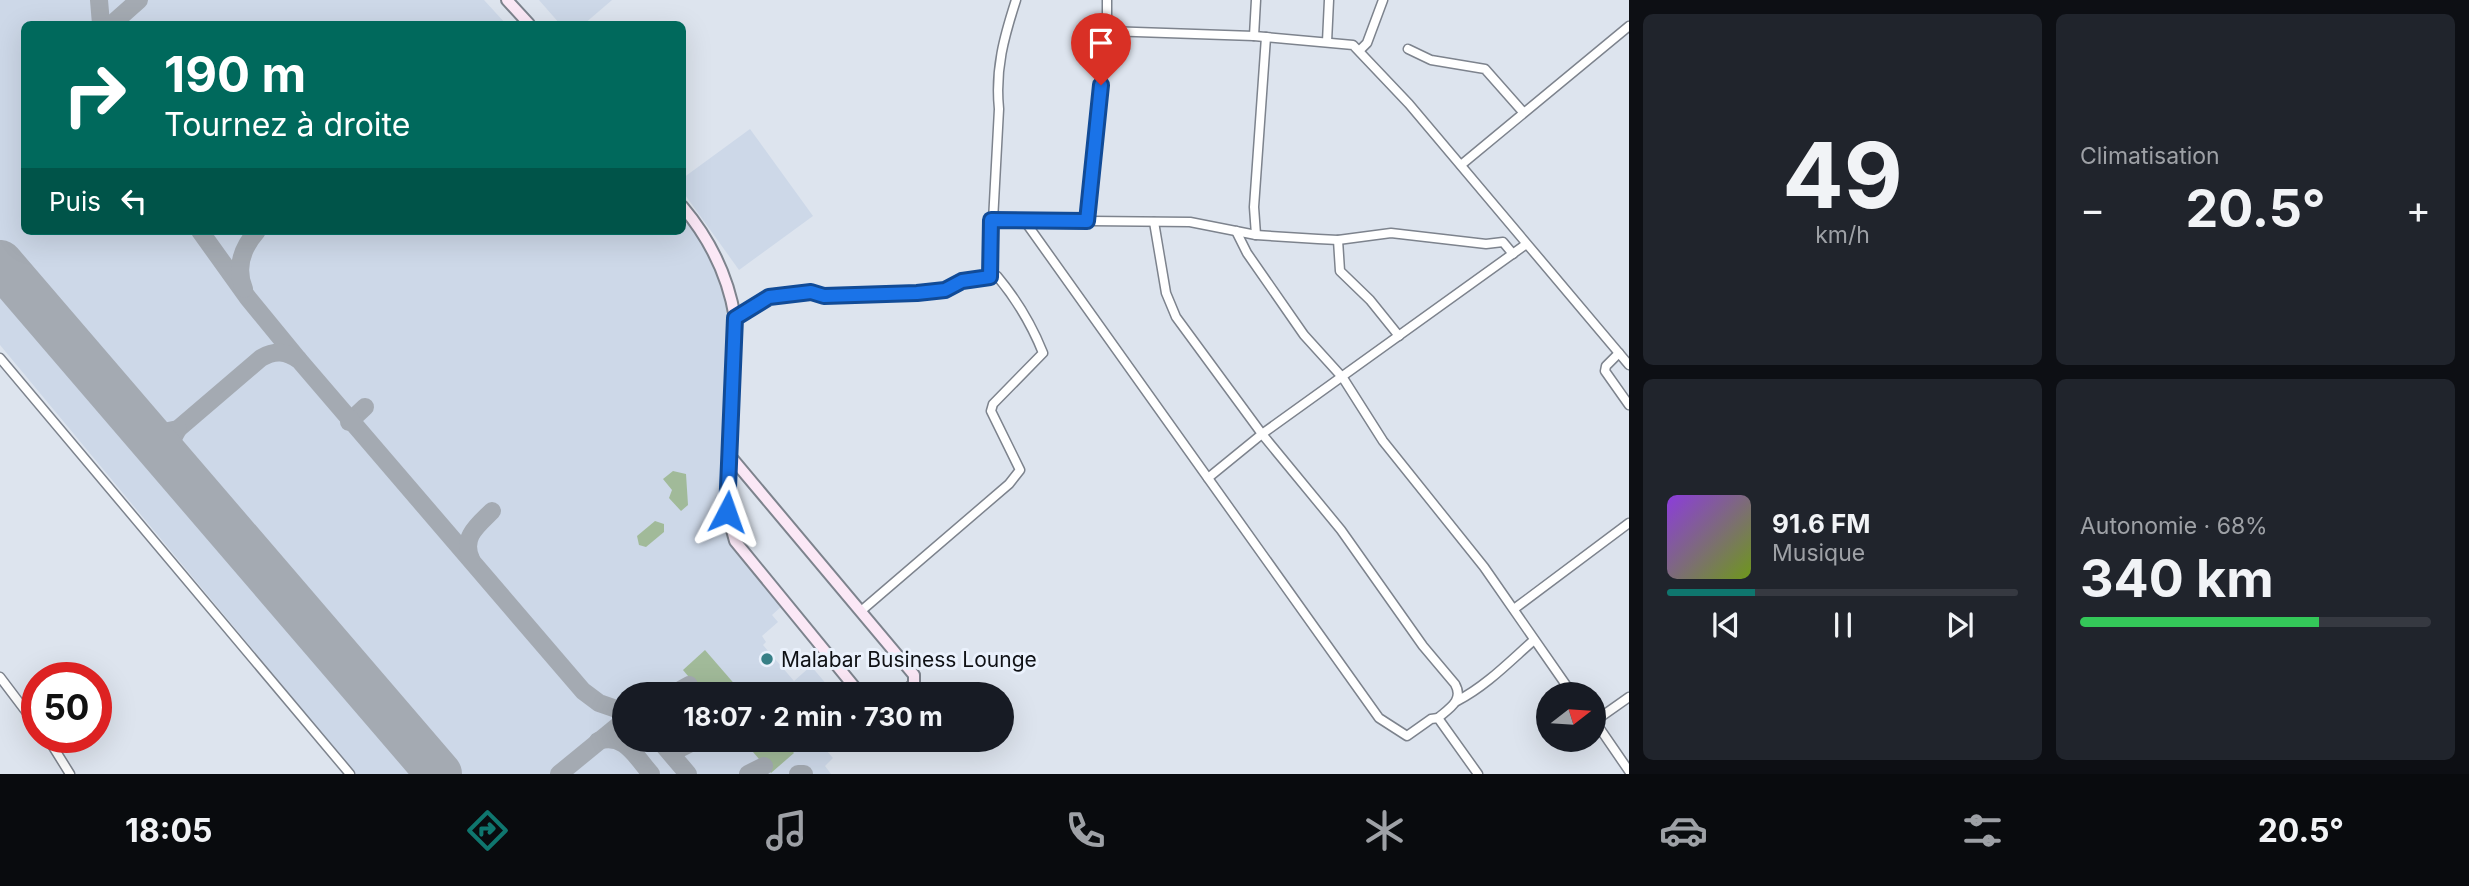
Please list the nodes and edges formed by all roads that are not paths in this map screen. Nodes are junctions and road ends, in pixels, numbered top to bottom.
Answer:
1 (507, 0) edge
2 (1016, 0) edge
3 (1107, 0) edge
4 (1256, 0) edge
5 (1329, 0) edge
6 (1383, 0) edge
7 (525, 21) edge
8 (1629, 26) edge
9 (1107, 31) junction
10 (1254, 36) junction
11 (1266, 37) junction
12 (1327, 42) junction
13 (1408, 49) dead end
14 (1360, 50) junction
15 (1523, 112) junction
16 (1461, 164) junction
17 (686, 212) edge
18 (991, 220) junction
19 (1024, 220) junction
20 (1087, 221) junction
21 (1154, 222) junction
22 (1236, 231) junction
23 (1256, 235) junction
24 (1338, 240) junction
25 (1525, 245) junction
26 (1513, 254) junction
27 (990, 277) junction
28 (735, 318) junction
29 (1399, 337) junction
30 (1619, 353) junction
31 (0, 358) edge
32 (1629, 365) edge
33 (1343, 378) junction
34 (1629, 405) edge
35 (1262, 434) junction
36 (731, 457) junction
37 (1208, 478) junction
38 (1629, 523) edge
39 (1514, 609) junction
40 (861, 611) junction
41 (1534, 640) junction
42 (1, 681) edge
43 (850, 682) edge
44 (914, 682) edge
45 (1564, 682) edge
46 (1629, 697) edge
47 (1457, 701) junction
48 (21, 706) edge
49 (1606, 713) edge
50 (1438, 718) junction
51 (1606, 736) edge
52 (57, 753) edge
53 (1629, 771) edge
54 (70, 774) edge
55 (349, 774) edge
56 (1478, 774) edge

1 - 7 main road
2 - 18 street
3 - 9 street
4 - 10 street
5 - 12 street
6 - 14 street
8 - 15 street
9 - 10 street
9 - 20 street
10 - 11 street
11 - 12 street
11 - 23 street
12 - 14 street
13 - 15 street
14 - 16 street
15 - 16 street
16 - 25 street
17 - 28 main road
18 - 19 street
18 - 27 street
19 - 20 street
19 - 37 street
20 - 21 street
21 - 22 street
21 - 35 street
22 - 23 street
22 - 33 street
23 - 24 street
24 - 26 street
24 - 29 street
25 - 26 street
25 - 30 street
26 - 29 street
27 - 28 street
27 - 40 street
28 - 36 main road
29 - 33 street
30 - 32 street
30 - 34 street
31 - 55 street
33 - 35 street
33 - 39 street
35 - 37 street
35 - 47 street
36 - 40 main road
36 - 43 main road
37 - 50 street
38 - 39 street
39 - 41 street
40 - 44 main road
41 - 45 street
41 - 47 street
42 - 48 street
46 - 49 street
47 - 50 street
50 - 56 street
51 - 53 street
52 - 54 street

